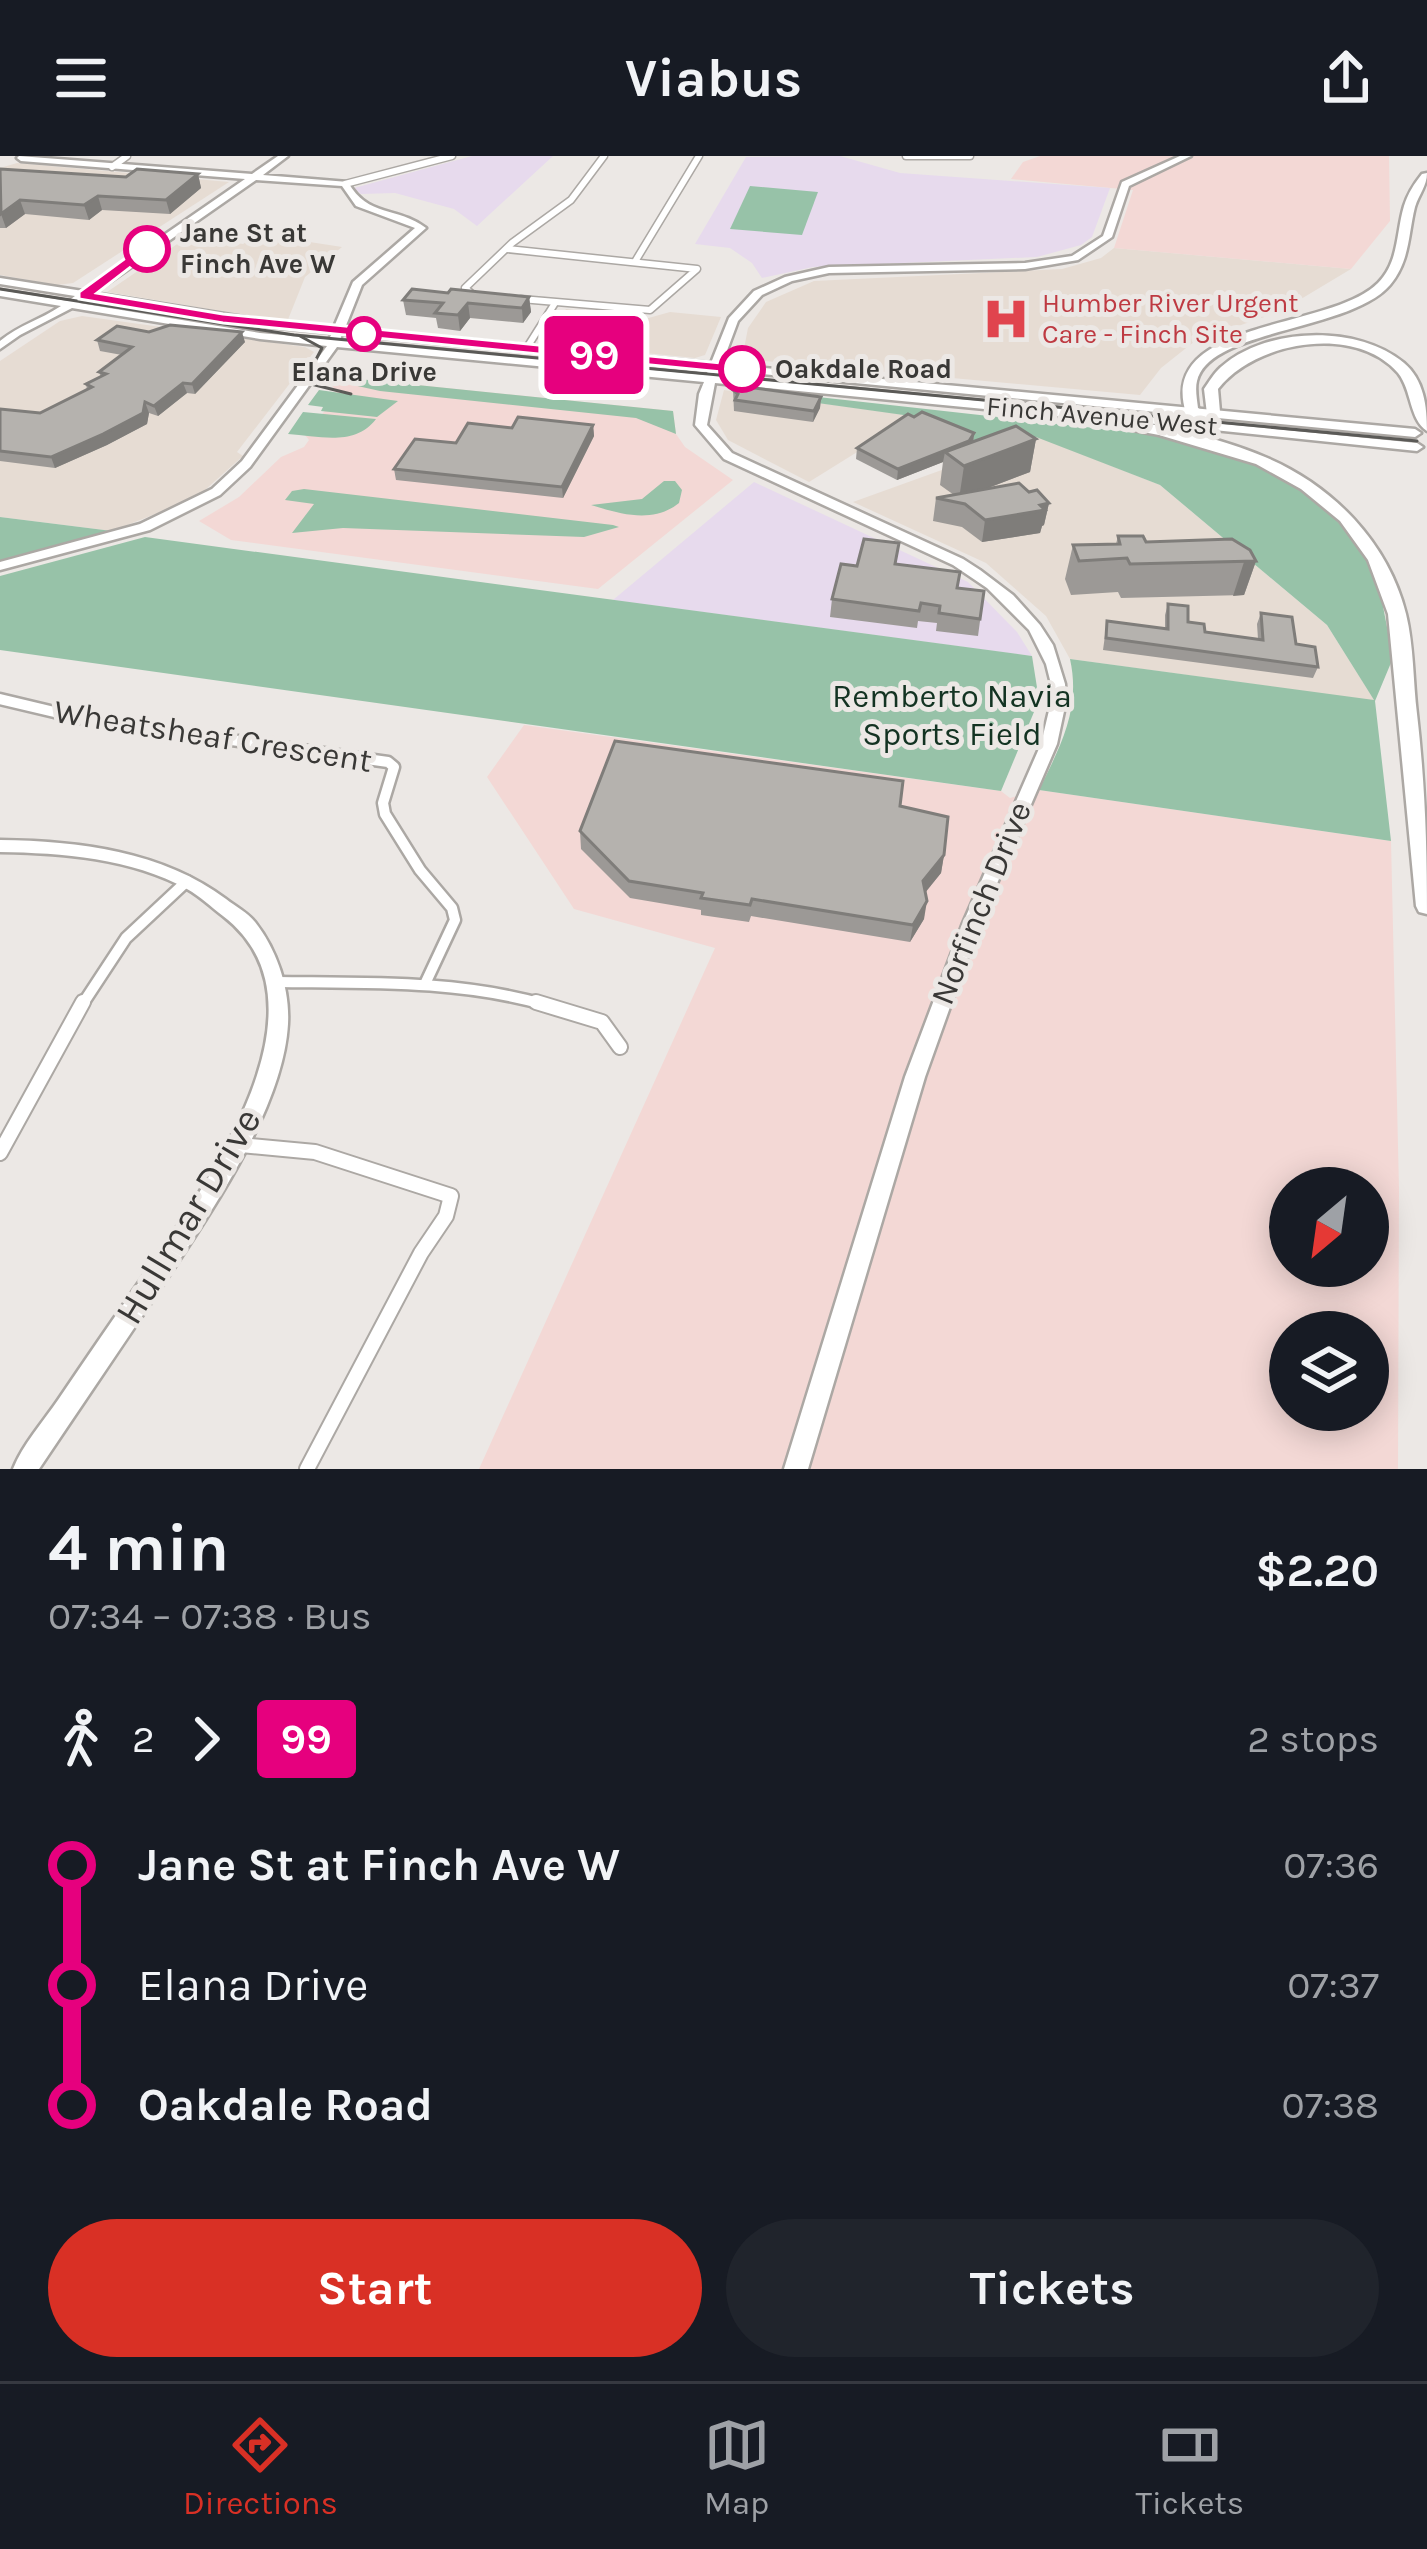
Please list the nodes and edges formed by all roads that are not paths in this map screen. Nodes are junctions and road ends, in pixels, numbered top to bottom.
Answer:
1 (127, 156) edge
2 (284, 156) edge
3 (452, 156) edge
4 (604, 156) edge
5 (699, 156) edge
6 (906, 156) edge
7 (970, 156) edge
8 (1187, 156) edge
9 (1425, 156) edge
10 (20, 159) edge
11 (112, 167) junction
12 (1426, 176) edge
13 (250, 179) junction
14 (346, 184) junction
15 (1427, 188) edge
16 (507, 249) junction
17 (636, 260) junction
18 (0, 281) edge
19 (0, 293) edge
20 (489, 296) edge
21 (511, 298) edge
22 (70, 300) junction
23 (555, 303) junction
24 (338, 337) junction
25 (0, 346) edge
26 (526, 349) junction
27 (714, 373) junction
28 (1191, 410) junction
29 (1052, 411) junction
30 (1215, 419) junction
31 (1420, 429) edge
32 (0, 566) edge
33 (0, 700) edge
34 (0, 846) edge
35 (188, 881) junction
36 (1427, 906) edge
37 (278, 982) junction
38 (425, 984) junction
39 (620, 1046) dead end
40 (241, 1145) junction
41 (0, 1153) edge
42 (25, 1469) edge
43 (307, 1469) edge
44 (796, 1469) edge

1 - 11 street
2 - 13 street
3 - 14 street
4 - 16 street
5 - 17 street
6 - 7 street
8 - 27 street
9 - 12 highway
10 - 11 street
11 - 13 street
12 - 15 highway
12 - 28 highway
13 - 14 street
13 - 22 street
14 - 24 street
16 - 17 street
16 - 20 street
17 - 23 street
18 - 22 street, Finch Avenue West
19 - 22 street, Finch Avenue West
21 - 23 street
22 - 24 street, Finch Avenue West
22 - 25 street
23 - 26 street
24 - 26 street, Finch Avenue West
24 - 27 street, Finch Avenue West
24 - 32 street
26 - 27 street, Finch Avenue West
27 - 28 street, Finch Avenue West
27 - 29 street, Finch Avenue West
27 - 44 street, Norfinch Drive
28 - 30 highway
29 - 30 street, Finch Avenue West
29 - 36 highway
30 - 31 street, Finch Avenue West
30 - 31 highway
33 - 38 street, Wheatsheaf Crescent
34 - 35 street
35 - 37 street
35 - 41 street
37 - 38 street
37 - 40 street, Hullmar Drive
38 - 39 street
40 - 42 street, Hullmar Drive
40 - 43 street

